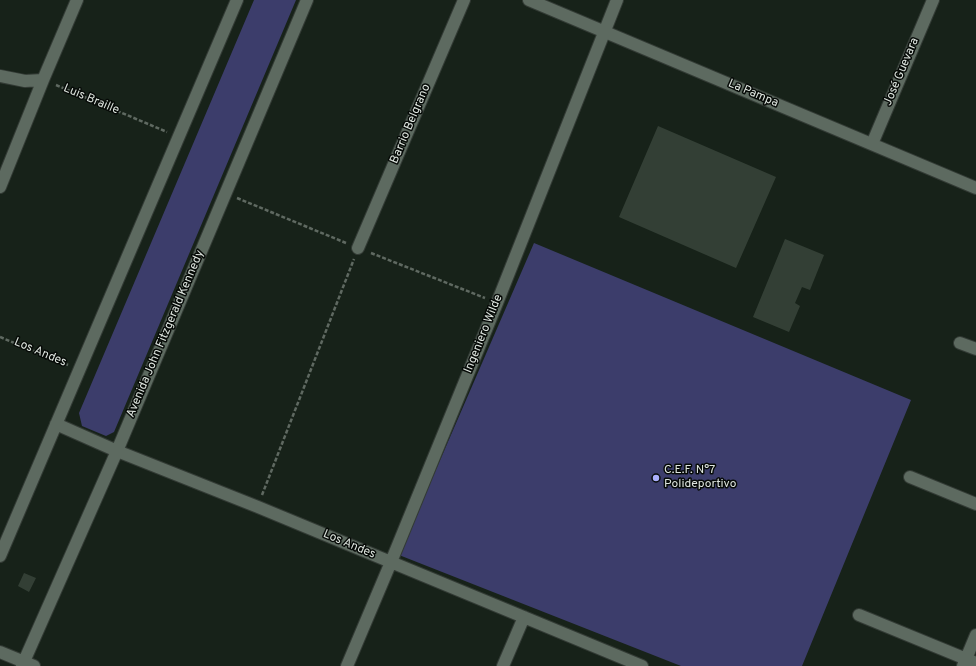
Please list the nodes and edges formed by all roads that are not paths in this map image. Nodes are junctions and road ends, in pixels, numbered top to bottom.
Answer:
1 (77, 0) edge
2 (237, 0) edge
3 (307, 0) edge
4 (464, 0) edge
5 (529, 0) edge
6 (617, 0) edge
7 (932, 0) edge
8 (604, 31) junction
9 (0, 76) edge
10 (43, 80) junction
11 (872, 144) junction
12 (0, 187) edge
13 (976, 188) edge
14 (358, 248) road end
15 (960, 342) dead end
16 (976, 349) edge
17 (56, 424) junction
18 (117, 451) junction
19 (910, 477) dead end
20 (976, 504) edge
21 (0, 556) edge
22 (391, 562) junction
23 (859, 615) dead end
24 (524, 617) junction
25 (976, 634) edge
26 (0, 652) edge
27 (968, 663) edge
28 (27, 665) edge
29 (347, 666) edge
30 (503, 666) edge
31 (642, 666) edge

1 - 10 street
2 - 17 street
3 - 18 street, Avenida John Fitzgerald Kennedy
4 - 14 street, Barrio Belgrano
5 - 8 street, La Pampa
6 - 8 street, Ingeniero Wilde
7 - 11 street, José Guevara
8 - 11 street, La Pampa
8 - 22 street, Ingeniero Wilde
9 - 10 street
10 - 12 street
11 - 13 street, La Pampa
15 - 16 street
17 - 18 street, Los Andes
17 - 21 street
18 - 22 street, Los Andes
18 - 28 street, Avenida John Fitzgerald Kennedy
19 - 20 street
22 - 24 street, Los Andes
22 - 29 street, Ingeniero Wilde
23 - 27 street
24 - 30 street
24 - 31 street, Los Andes
25 - 27 street
26 - 28 street

